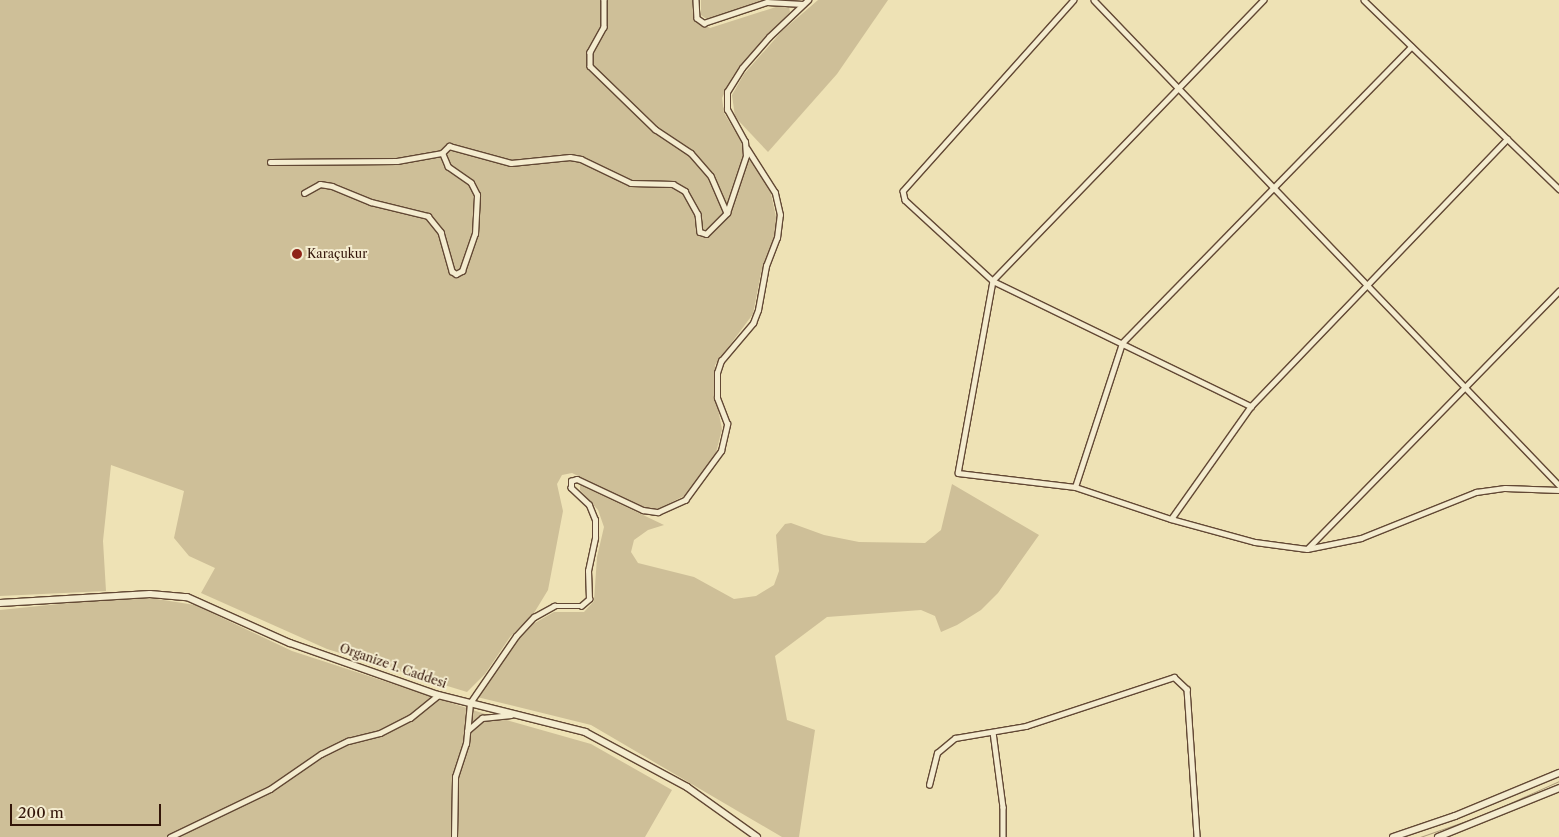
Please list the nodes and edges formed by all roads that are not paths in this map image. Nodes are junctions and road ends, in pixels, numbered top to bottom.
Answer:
1 (604, 0) edge
2 (696, 0) edge
3 (808, 0) edge
4 (1074, 0) edge
5 (1094, 0) edge
6 (1264, 0) edge
7 (1364, 0) edge
8 (802, 4) junction
9 (1411, 47) junction
10 (1178, 89) junction
11 (1507, 139) junction
12 (747, 149) junction
13 (442, 153) junction
14 (270, 162) dead end
15 (1273, 188) junction
16 (1559, 189) edge
17 (304, 193) dead end
18 (727, 213) junction
19 (993, 281) junction
20 (1370, 284) junction
21 (1559, 290) edge
22 (1122, 343) junction
23 (1465, 387) junction
24 (1251, 406) junction
25 (1559, 485) edge
26 (1075, 487) junction
27 (1559, 490) edge
28 (1170, 519) junction
29 (1307, 548) junction
30 (0, 603) edge
31 (438, 695) junction
32 (470, 702) junction
33 (515, 715) junction
34 (467, 731) junction
35 (993, 732) junction
36 (1559, 772) edge
37 (929, 785) dead end
38 (1559, 788) edge
39 (170, 837) edge
40 (454, 837) edge
41 (757, 837) edge
42 (1003, 837) edge
43 (1197, 837) edge
44 (1393, 837) edge
45 (1438, 837) edge

1 - 18 street
2 - 8 street
3 - 8 street
4 - 19 street
5 - 10 street
6 - 10 street
7 - 9 street
8 - 12 street
9 - 11 street
9 - 15 street
10 - 15 street
10 - 19 street
11 - 16 street
11 - 20 street
12 - 18 street
12 - 32 street
13 - 14 street
13 - 17 street
13 - 18 street
15 - 20 street
15 - 22 street
19 - 22 street
19 - 26 street
20 - 23 street
20 - 24 street
21 - 23 street
22 - 24 street
22 - 26 street
23 - 25 street
23 - 29 street
24 - 28 street
26 - 28 street
27 - 29 street
28 - 29 street
30 - 31 street, Organize 1. Caddesi
31 - 32 street, Organize 1. Caddesi
31 - 39 street
32 - 33 street, Organize 1. Caddesi
32 - 34 street
33 - 34 street
33 - 41 street, Organize 1. Caddesi
34 - 40 street
35 - 37 street
35 - 42 street
35 - 43 street
36 - 44 street
38 - 45 street

